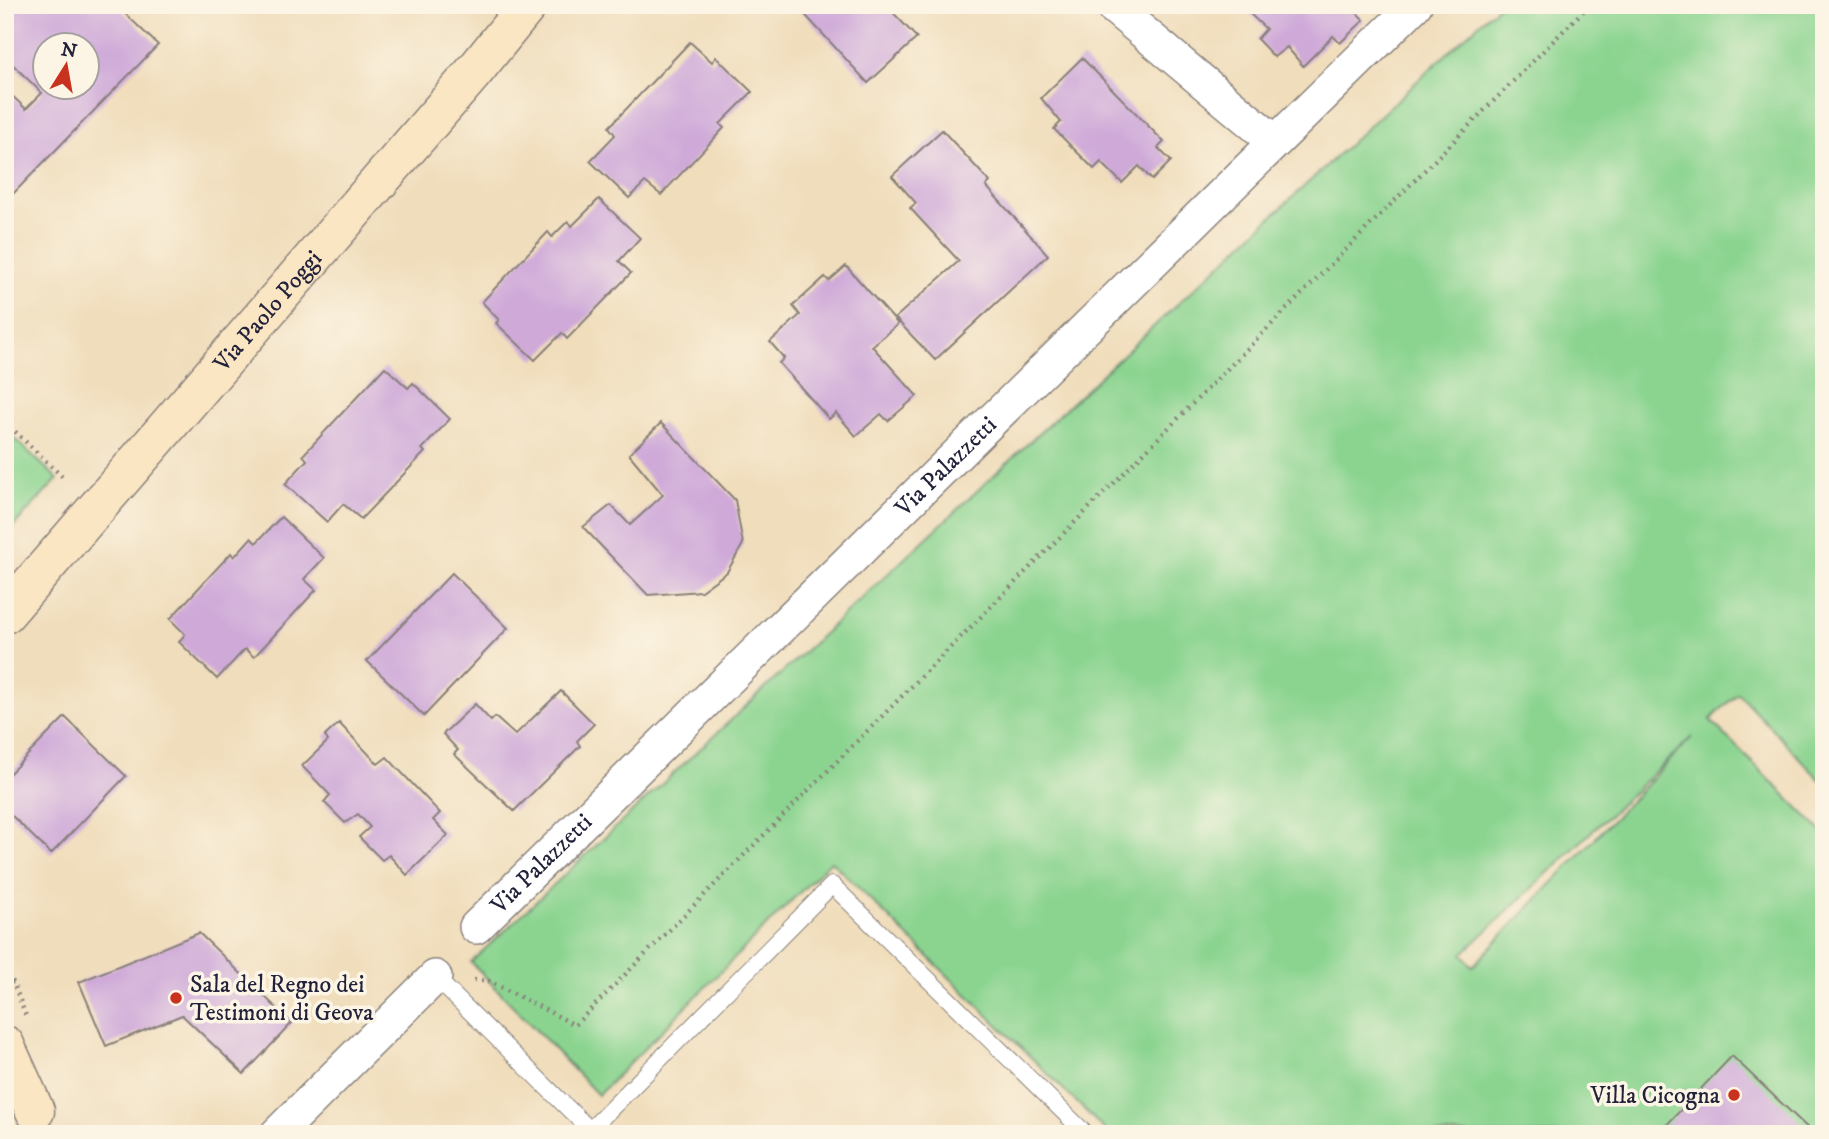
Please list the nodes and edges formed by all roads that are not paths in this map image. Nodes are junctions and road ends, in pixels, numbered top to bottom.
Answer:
1 (528, 5) edge
2 (1111, 5) edge
3 (1415, 5) edge
4 (1275, 142) junction
5 (5, 614) edge
6 (475, 927) dead end
7 (435, 976) joint
8 (5, 1045) edge
9 (28, 1114) edge
10 (592, 1132) edge
11 (276, 1134) edge
12 (1086, 1134) edge

1 - 5 main road, Via Paolo Poggi
2 - 4 street
3 - 4 street, Via Palazzetti
4 - 6 street, Via Palazzetti
7 - 10 lane
7 - 11 street
8 - 9 main road
10 - 12 lane

